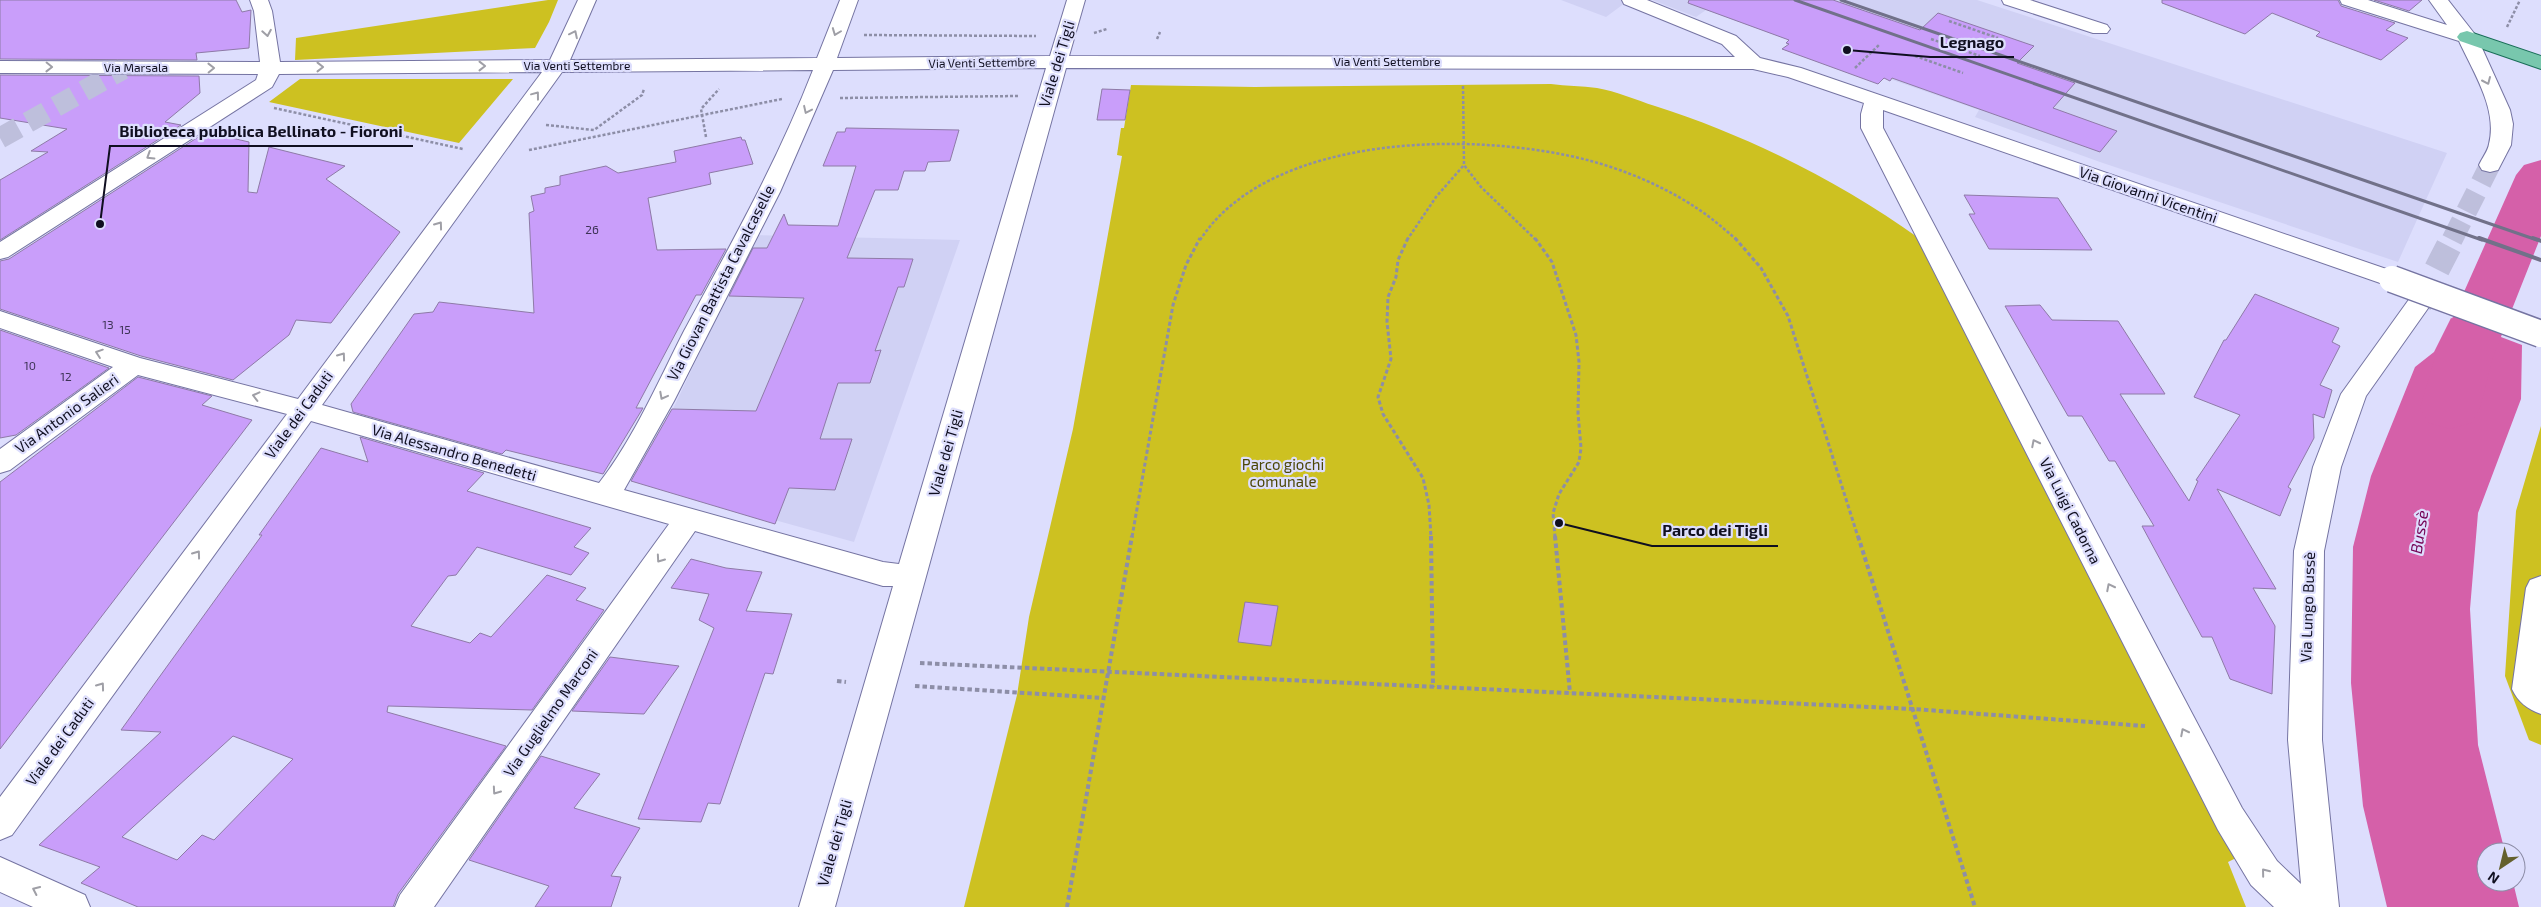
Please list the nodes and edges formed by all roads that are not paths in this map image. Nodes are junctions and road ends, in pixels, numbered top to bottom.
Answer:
1 (259, 0) edge
2 (587, 0) edge
3 (849, 0) edge
4 (1076, 0) edge
5 (1631, 0) edge
6 (2011, 0) edge
7 (2350, 0) edge
8 (2438, 0) edge
9 (2100, 29) dead end
10 (2466, 37) junction
11 (1058, 62) junction
12 (2538, 62) edge
13 (1753, 63) junction
14 (824, 65) junction
15 (556, 66) junction
16 (0, 67) edge
17 (271, 67) junction
18 (1875, 101) junction
19 (2490, 165) tunnel mouth
20 (0, 252) edge
21 (2419, 304) tunnel mouth
22 (0, 319) edge
23 (2541, 334) edge
24 (134, 365) junction
25 (303, 409) junction
26 (0, 463) edge
27 (606, 495) junction
28 (688, 519) junction
29 (910, 576) junction
30 (2541, 588) edge
31 (2541, 700) edge
32 (0, 824) edge
33 (0, 874) edge
34 (72, 907) edge
35 (413, 907) edge
36 (817, 907) edge
37 (2299, 907) edge
38 (2321, 907) edge

1 -> 17 street
15 -> 2 street, Viale dei Caduti
3 -> 14 street, Via Giovan Battista Cavalcaselle
4 - 11 street, Viale dei Tigli
5 - 13 street
6 - 9 street
7 - 10 street
8 - 10 street
10 - 12 main road
10 -> 19 street
11 - 13 street, Via Venti Settembre
11 - 14 street, Via Venti Settembre
11 - 29 street, Viale dei Tigli
13 - 18 street, Via Giovanni Vicentini
14 - 15 street, Via Venti Settembre
14 -> 27 street, Via Giovan Battista Cavalcaselle
17 -> 15 street, Via Venti Settembre
25 -> 15 street, Viale dei Caduti
16 -> 17 street, Via Marsala
17 -> 20 street
18 - 23 street, Via Giovanni Vicentini, bridge
37 -> 18 street, Via Luigi Cadorna
21 - 38 street, Via Lungo Bussè
24 -> 22 street, Via Alessandro Benedetti
25 -> 24 street, Via Alessandro Benedetti
24 - 26 street, Via Antonio Salieri
25 - 27 street, Via Alessandro Benedetti
32 -> 25 street, Viale dei Caduti
27 - 28 street, Via Alessandro Benedetti
28 - 29 street, Via Alessandro Benedetti
28 -> 35 street, Via Guglielmo Marconi
29 - 36 street, Viale dei Tigli
30 - 31 street
34 -> 33 street

